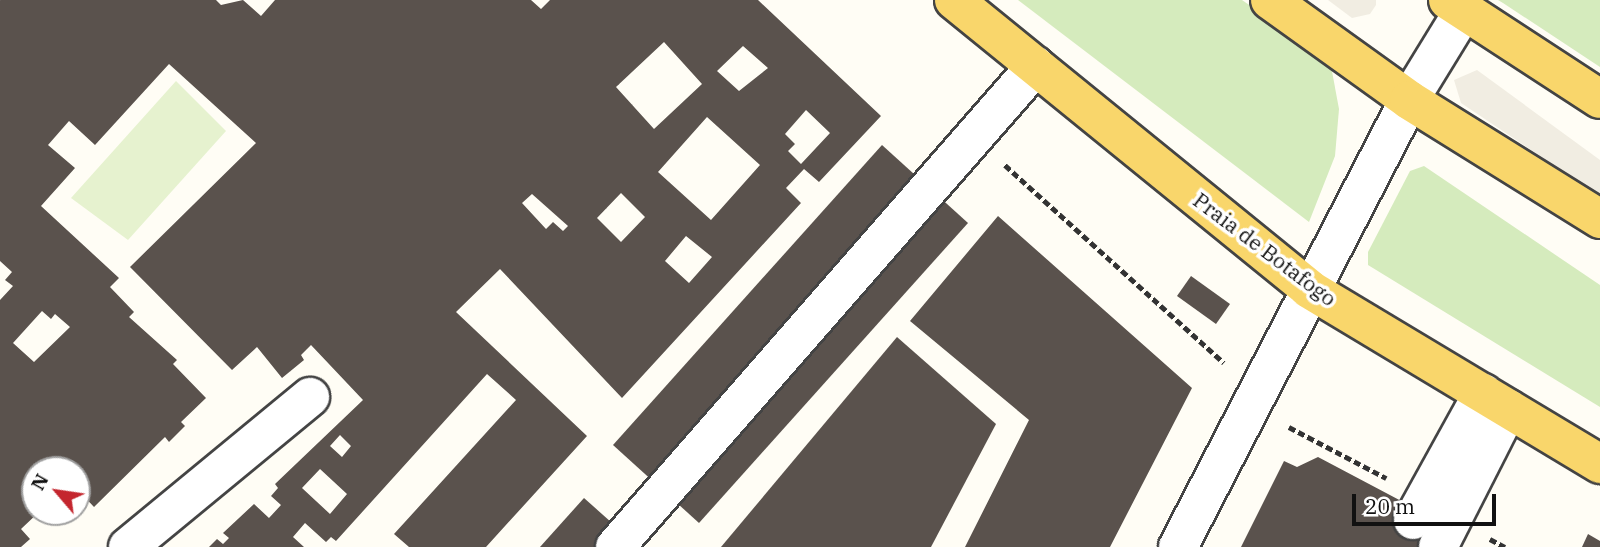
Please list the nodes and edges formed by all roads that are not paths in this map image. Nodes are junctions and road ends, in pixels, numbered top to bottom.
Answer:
1 (954, 0) edge
2 (1270, 0) edge
3 (1456, 6) edge
4 (1036, 66) junction
5 (1600, 99) edge
6 (1409, 100) junction
7 (1600, 219) edge
8 (1309, 289) junction
9 (310, 397) dead end
10 (1496, 401) junction
11 (1600, 464) edge
12 (1426, 534) edge
13 (128, 547) edge
14 (615, 547) edge
15 (1178, 547) edge

1 - 4 main road, Praia de Botafogo
2 - 6 main road
3 - 5 main road
3 - 6 street
4 - 8 main road, Praia de Botafogo
4 - 14 street
6 - 7 main road
6 - 8 street
8 - 10 main road, Praia de Botafogo
8 - 15 street
9 - 13 street
10 - 11 main road, Praia de Botafogo
10 - 12 street

